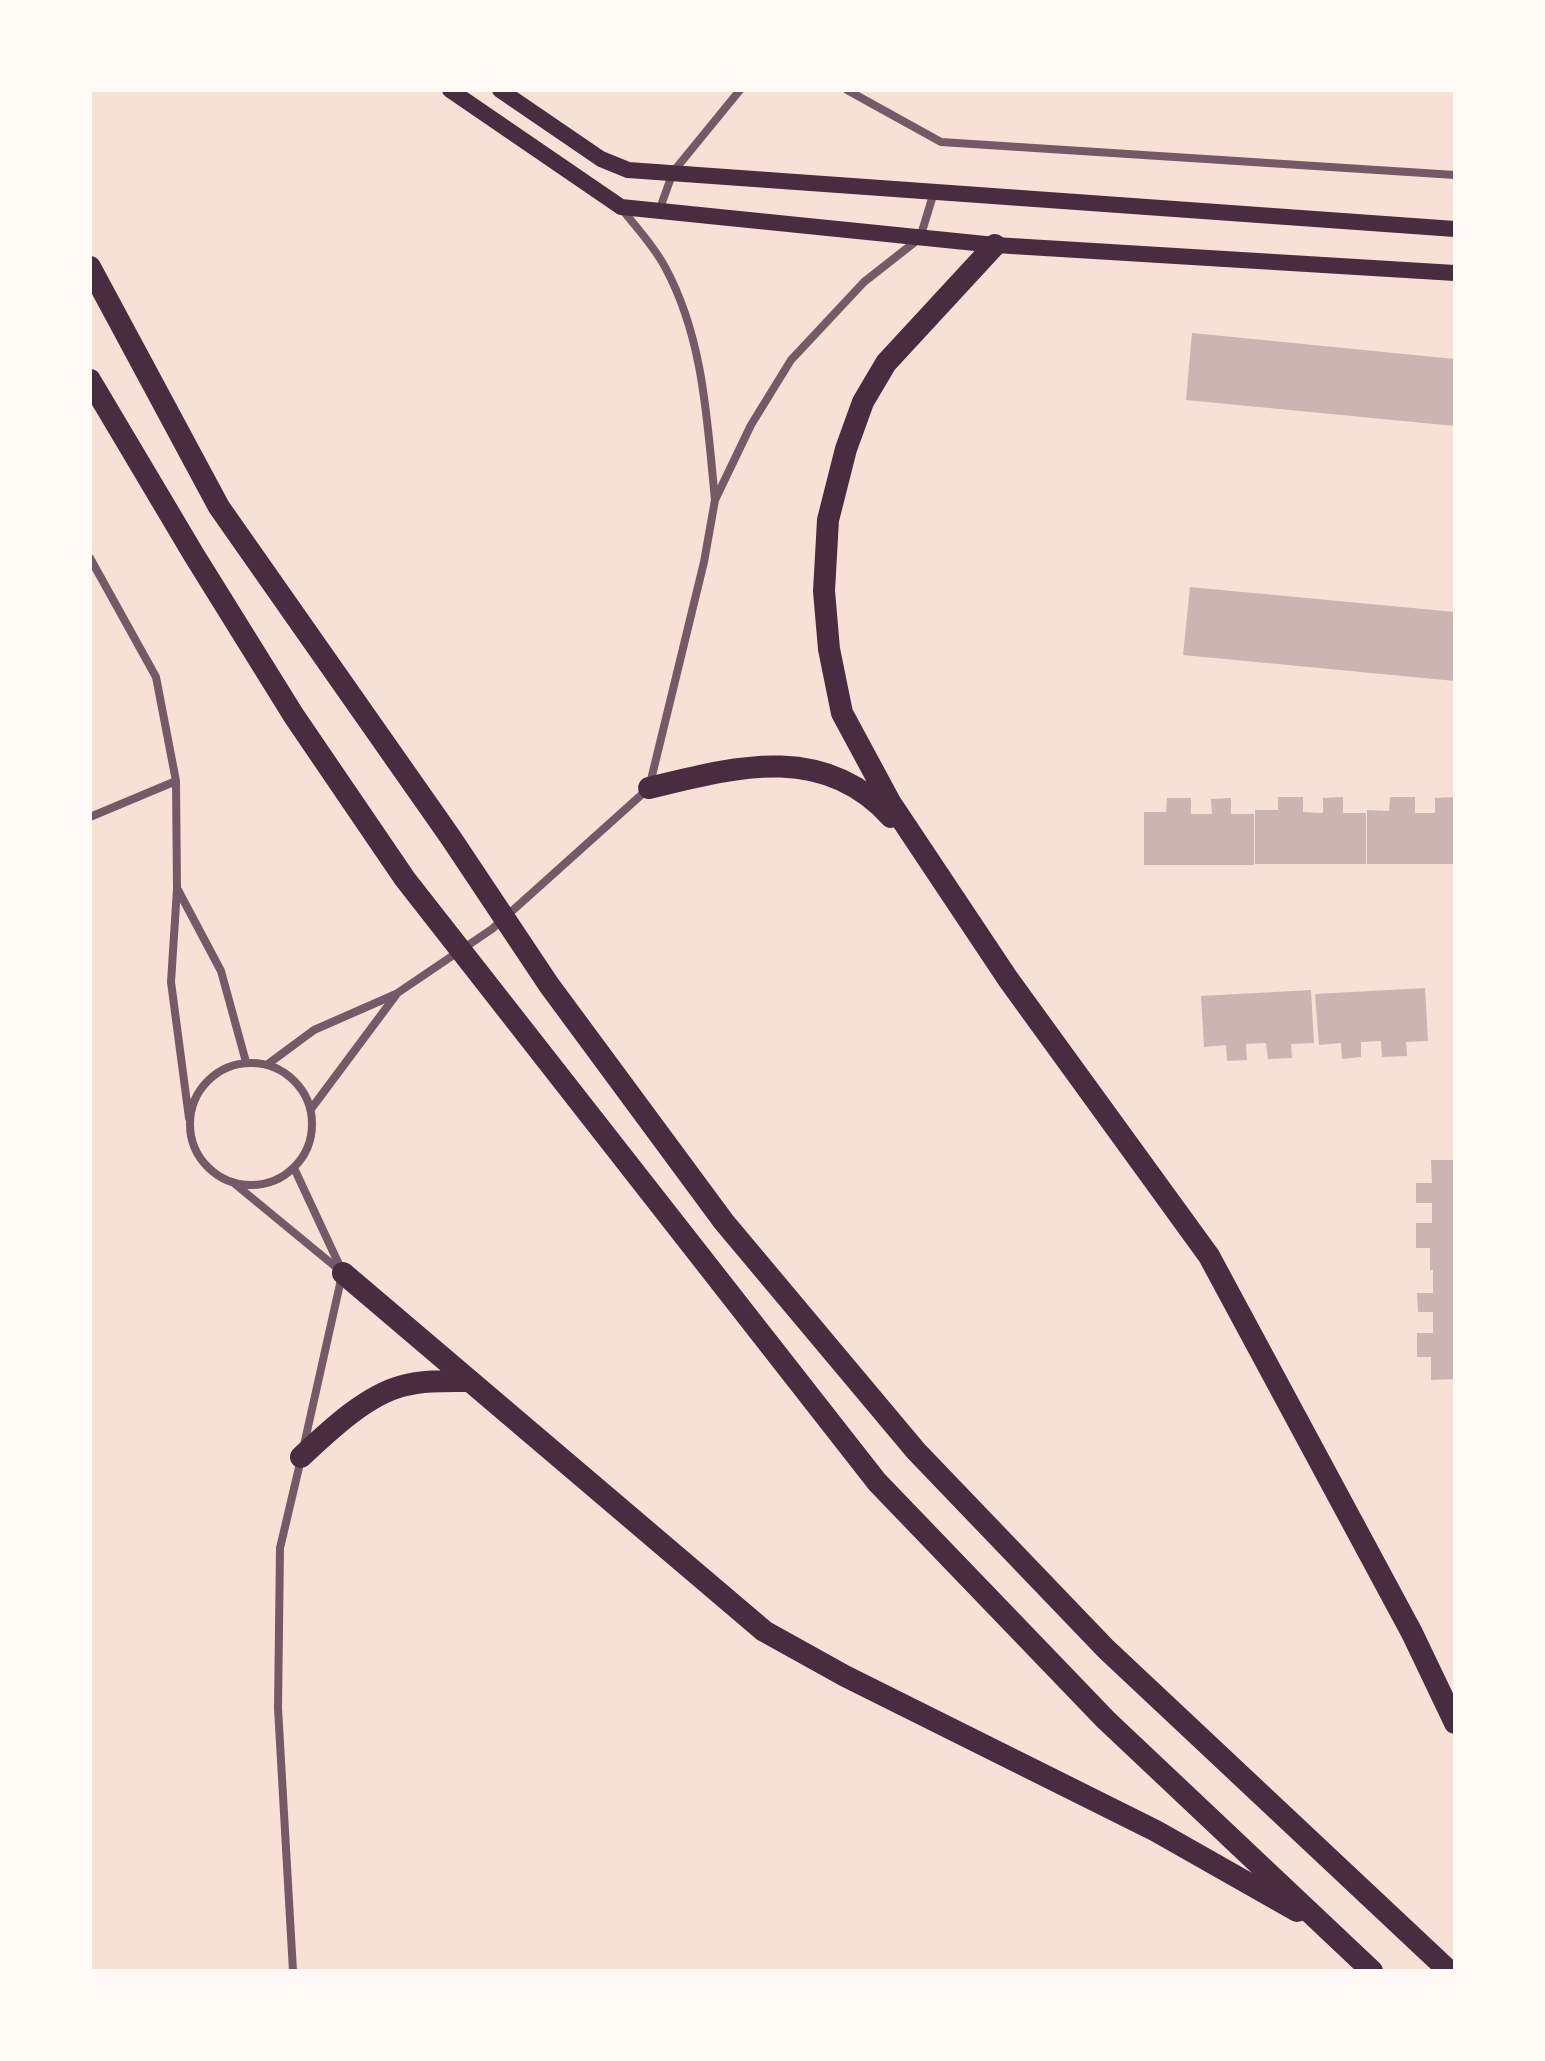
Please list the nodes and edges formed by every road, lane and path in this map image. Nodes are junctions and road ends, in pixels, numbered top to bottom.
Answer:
1 (450, 90) edge
2 (500, 90) edge
3 (740, 90) edge
4 (847, 90) edge
5 (673, 172) junction
6 (1455, 175) edge
7 (934, 191) junction
8 (621, 207) junction
9 (659, 212) junction
10 (1455, 229) edge
11 (920, 238) junction
12 (995, 245) junction
13 (90, 267) edge
14 (1455, 273) edge
15 (90, 380) edge
16 (715, 500) junction
17 (90, 558) edge
18 (176, 781) junction
19 (649, 788) junction
20 (90, 817) edge
21 (935, 870) junction
22 (177, 889) junction
23 (396, 994) junction
24 (246, 1062) junction
25 (268, 1064) junction
26 (311, 1109) junction
27 (189, 1118) junction
28 (294, 1168) junction
29 (234, 1184) junction
30 (343, 1273) junction
31 (470, 1381) junction
32 (301, 1457) junction
33 (1455, 1723) edge
34 (1327, 1929) junction
35 (293, 1971) edge
36 (1372, 1971) edge
37 (1449, 1971) edge

1 - 8 main road
2 - 5 main road
3 - 5 street
4 - 6 street
5 - 7 main road
5 - 9 street
7 - 10 main road
7 - 11 street
8 - 9 main road
8 - 16 street
9 - 11 main road
11 - 12 main road
11 - 16 street
12 - 14 main road
12 - 21 highway
13 - 37 highway
15 - 34 highway
16 - 19 street
17 - 18 street
18 - 20 street
18 - 22 street
19 - 21 highway
19 - 23 street
21 - 33 highway
22 - 24 street
22 - 27 street
23 - 25 street
23 - 26 street
24 - 25 street
24 - 27 street
25 - 26 street
26 - 28 street
27 - 29 street
28 - 29 street
28 - 30 street
29 - 30 street
30 - 31 highway
30 - 32 street
31 - 32 highway
31 - 34 highway
32 - 35 street
34 - 36 highway

